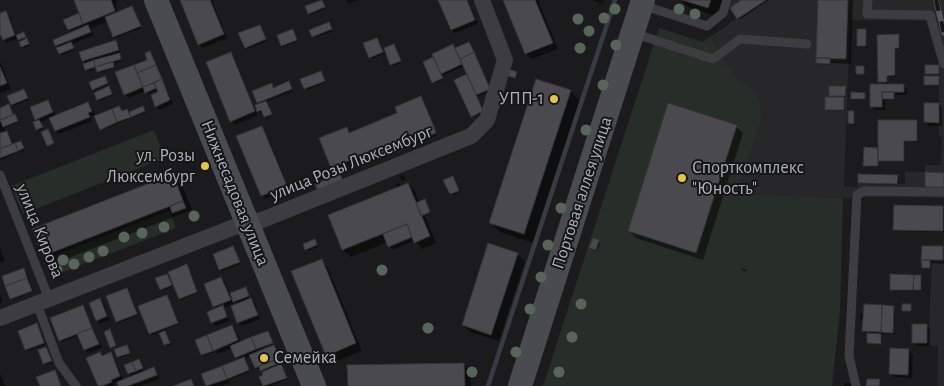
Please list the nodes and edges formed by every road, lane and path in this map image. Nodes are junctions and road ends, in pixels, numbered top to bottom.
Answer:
1 (156, 0) edge
2 (482, 0) edge
3 (727, 0) edge
4 (868, 0) edge
5 (642, 2) edge
6 (633, 33) junction
7 (807, 44) dead end
8 (944, 64) edge
9 (0, 175) edge
10 (944, 192) edge
11 (247, 222) junction
12 (43, 301) junction
13 (0, 318) edge
14 (76, 386) edge
15 (314, 386) edge
16 (520, 386) edge
17 (856, 386) edge

1 - 11 street, Нижнесадовая улица
2 - 11 street, улица Розы Люксембург
3 - 5 lane
4 - 8 lane
5 - 6 street, Портовая аллея улица
6 - 7 lane
6 - 16 street, Портовая аллея улица
9 - 12 lane, улица Кирова
10 - 17 lane
11 - 12 street, улица Розы Люксембург
11 - 15 street, Нижнесадовая улица
12 - 13 street, улица Розы Люксембург
12 - 14 lane, улица Кирова

